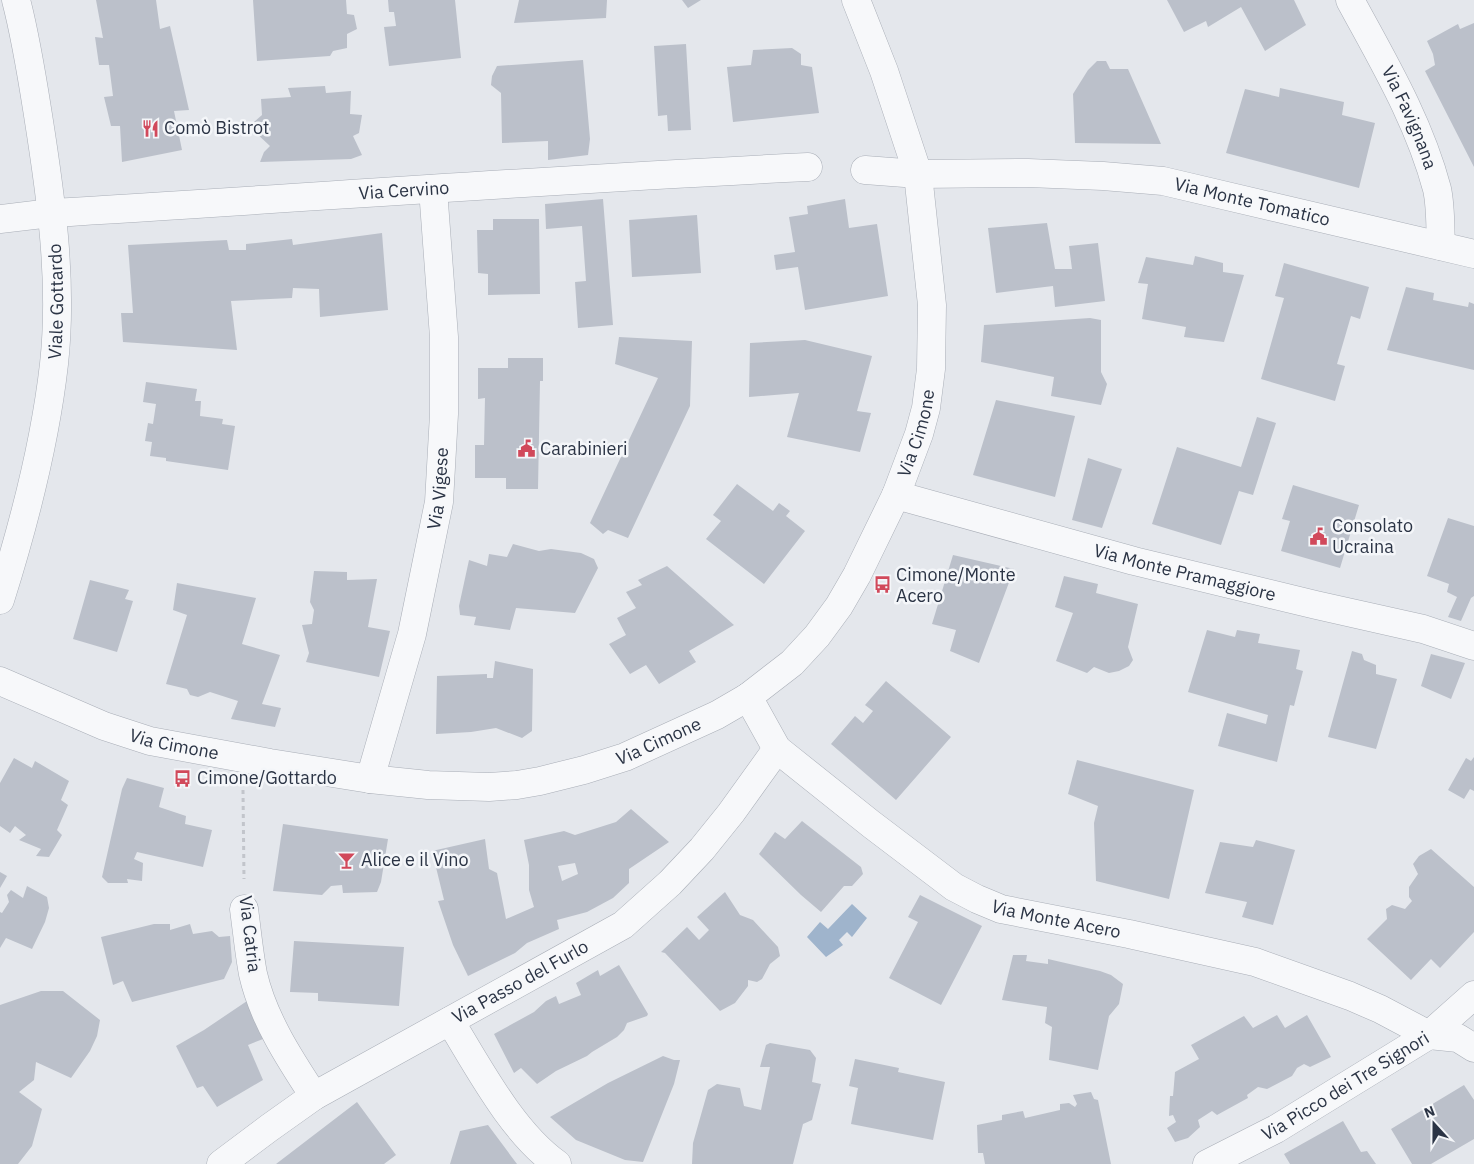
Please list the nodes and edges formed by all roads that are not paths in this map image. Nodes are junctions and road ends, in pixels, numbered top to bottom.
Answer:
1 (16, 0) edge
2 (856, 0) edge
3 (1350, 0) edge
4 (808, 167) dead end
5 (865, 170) dead end
6 (918, 174) junction
7 (433, 189) junction
8 (51, 213) junction
9 (0, 218) edge
10 (1441, 246) junction
11 (1474, 254) edge
12 (896, 495) junction
13 (0, 600) edge
14 (1474, 646) edge
15 (0, 681) edge
16 (748, 697) junction
17 (777, 748) junction
18 (370, 779) junction
19 (244, 909) road end
20 (1474, 995) edge
21 (450, 1021) junction
22 (1429, 1035) junction
23 (1474, 1048) edge
24 (314, 1096) junction
25 (221, 1164) edge
26 (557, 1164) edge
27 (1207, 1164) edge

1 - 8 street, Viale Gottardo
2 - 6 street, Via Cimone
3 - 10 street, Via Favignana
4 - 7 street, Via Cervino
5 - 6 street, Via Monte Tomatico
6 - 10 street, Via Monte Tomatico
6 - 12 street, Via Cimone
7 - 8 street, Via Cervino
7 - 18 street, Via Vigese
8 - 9 street, Via Cervino
8 - 13 street, Viale Gottardo
10 - 11 street, Via Monte Tomatico
12 - 14 street, Via Monte Pramaggiore
12 - 16 street, Via Cimone
15 - 18 street, Via Cimone
16 - 17 street, Via Monte Acero
16 - 18 street, Via Cimone
17 - 21 street, Via Passo del Furlo
17 - 22 street, Via Monte Acero
19 - 24 street, Via Catria
20 - 22 street, Via Picco dei Tre Signori
21 - 24 street, Via Passo del Furlo
21 - 26 street
22 - 23 street
22 - 27 street, Via Picco dei Tre Signori
24 - 25 street, Via Passo del Furlo

